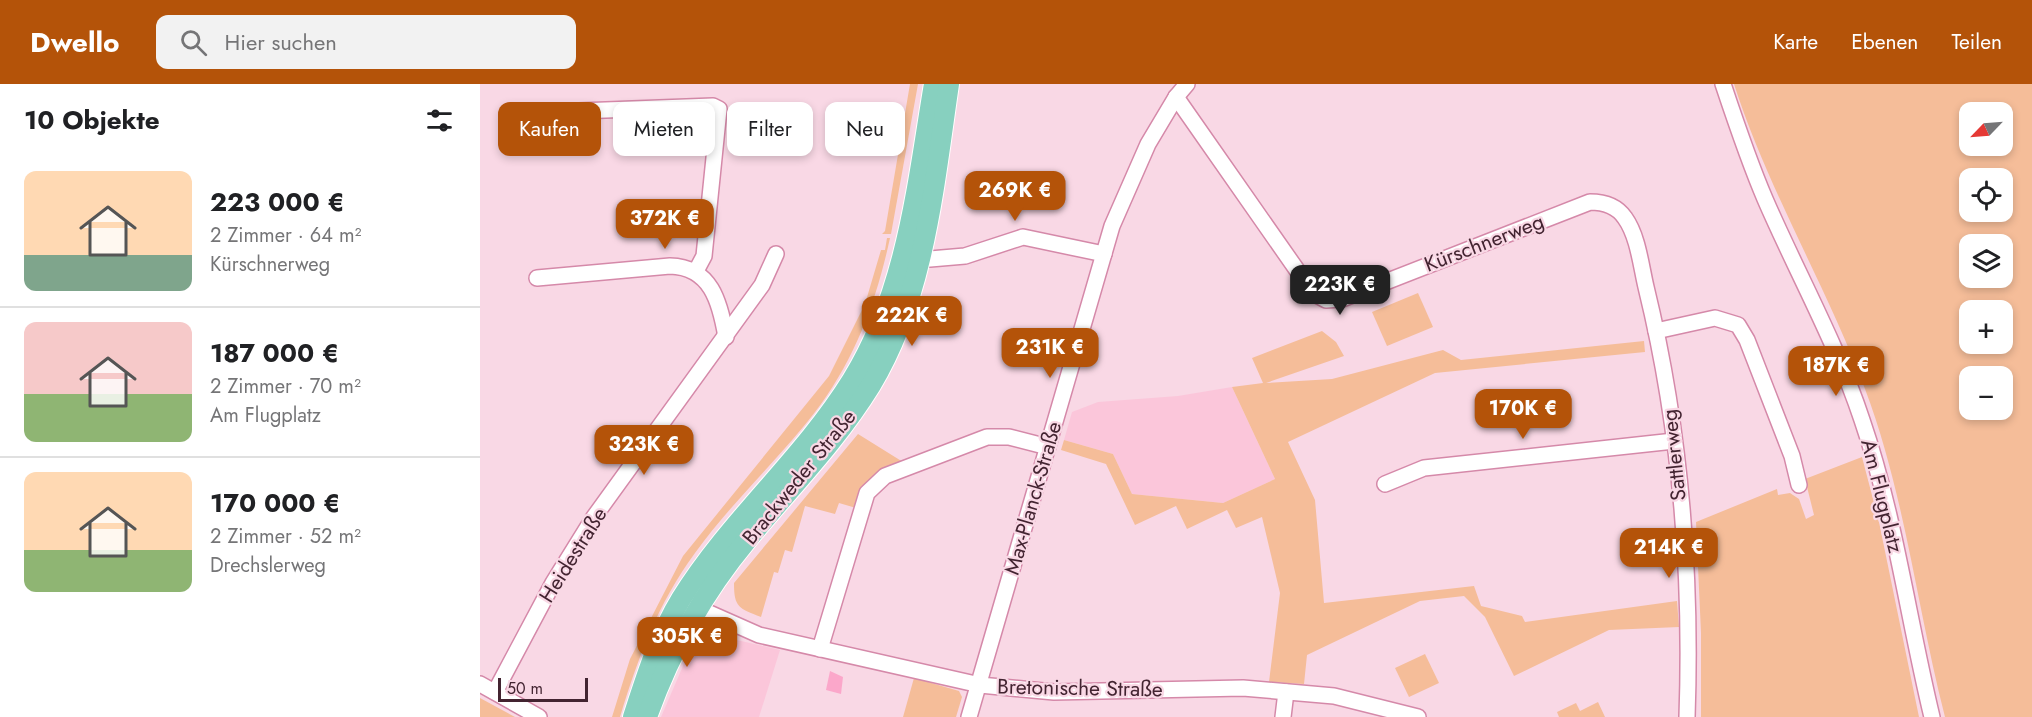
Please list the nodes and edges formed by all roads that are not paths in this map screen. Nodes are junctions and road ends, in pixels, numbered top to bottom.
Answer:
1 (934, 84) edge
2 (950, 84) edge
3 (1723, 84) edge
4 (1180, 89) edge
5 (601, 110) edge
6 (1610, 205) joint
7 (776, 254) dead end
8 (1104, 254) junction
9 (912, 255) junction
10 (696, 271) junction
11 (537, 278) dead end
12 (1656, 331) junction
13 (726, 337) junction
14 (1674, 441) junction
15 (1048, 447) junction
16 (1384, 484) dead end
17 (1799, 485) dead end
18 (690, 604) junction
19 (820, 649) junction
20 (480, 684) edge
21 (980, 685) junction
22 (495, 692) junction
23 (1286, 692) junction
24 (539, 717) edge
25 (633, 717) edge
26 (647, 717) edge
27 (969, 717) edge
28 (1283, 717) edge
29 (1418, 717) edge
30 (1686, 717) edge
31 (1932, 717) edge

1 - 9 main road, Brackweder Straße
2 - 9 main road, Brackweder Straße
3 - 31 street, Am Flugplatz
4 - 6 street, Kürschnerweg
4 - 8 street, Max-Planck-Straße
5 - 10 street
6 - 12 street, Sattlerweg
7 - 13 street, Heidestraße
8 - 9 street
8 - 15 street, Max-Planck-Straße
9 - 18 main road, Brackweder Straße
10 - 11 street
10 - 13 street
12 - 14 street, Sattlerweg
12 - 17 street
13 - 22 street, Heidestraße
14 - 16 street
14 - 30 street, Sattlerweg
15 - 19 street
15 - 21 street, Max-Planck-Straße
18 - 19 street, Bretonische Straße
18 - 25 main road, Brackweder Straße
18 - 26 main road, Brackweder Straße
19 - 21 street, Bretonische Straße
20 - 22 street
21 - 23 street, Bretonische Straße
21 - 27 street, Max-Planck-Straße
22 - 24 street
23 - 28 street
23 - 29 street, Bretonische Straße

